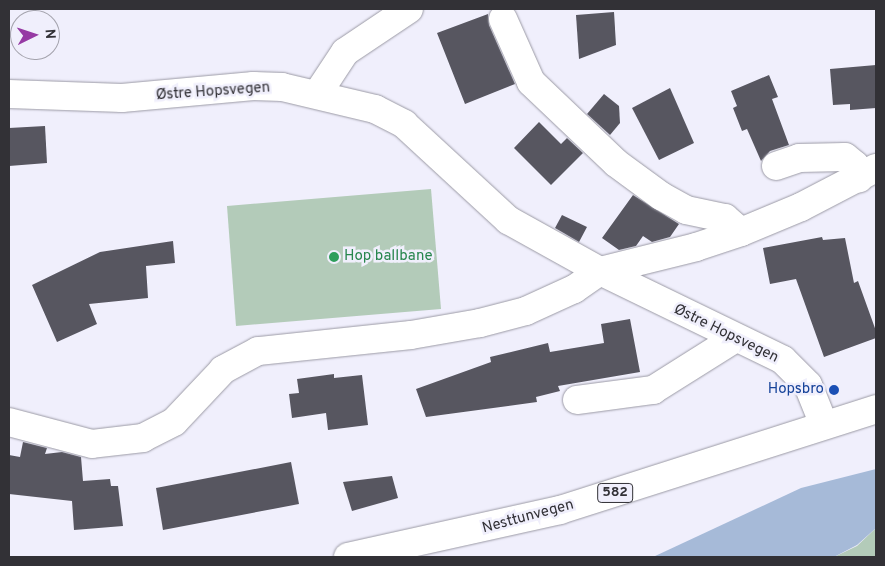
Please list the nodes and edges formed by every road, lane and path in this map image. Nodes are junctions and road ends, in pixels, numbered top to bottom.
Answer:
1 (409, 9) edge
2 (504, 19) dead end
3 (318, 93) junction
4 (9, 94) edge
5 (776, 166) dead end
6 (868, 173) edge
7 (741, 232) junction
8 (600, 271) junction
9 (734, 339) junction
10 (577, 400) dead end
11 (876, 409) edge
12 (9, 422) edge
13 (824, 425) junction
14 (348, 557) edge

1 - 3 street
2 - 7 street
3 - 4 street, Østre Hopsvegen
3 - 8 street, Østre Hopsvegen
5 - 6 street
6 - 7 street
7 - 8 street
8 - 9 street, Østre Hopsvegen
8 - 12 street
9 - 10 street
9 - 13 street, Østre Hopsvegen
11 - 13 street, Nesttunvegen / 582
13 - 14 street, Nesttunvegen / 582

